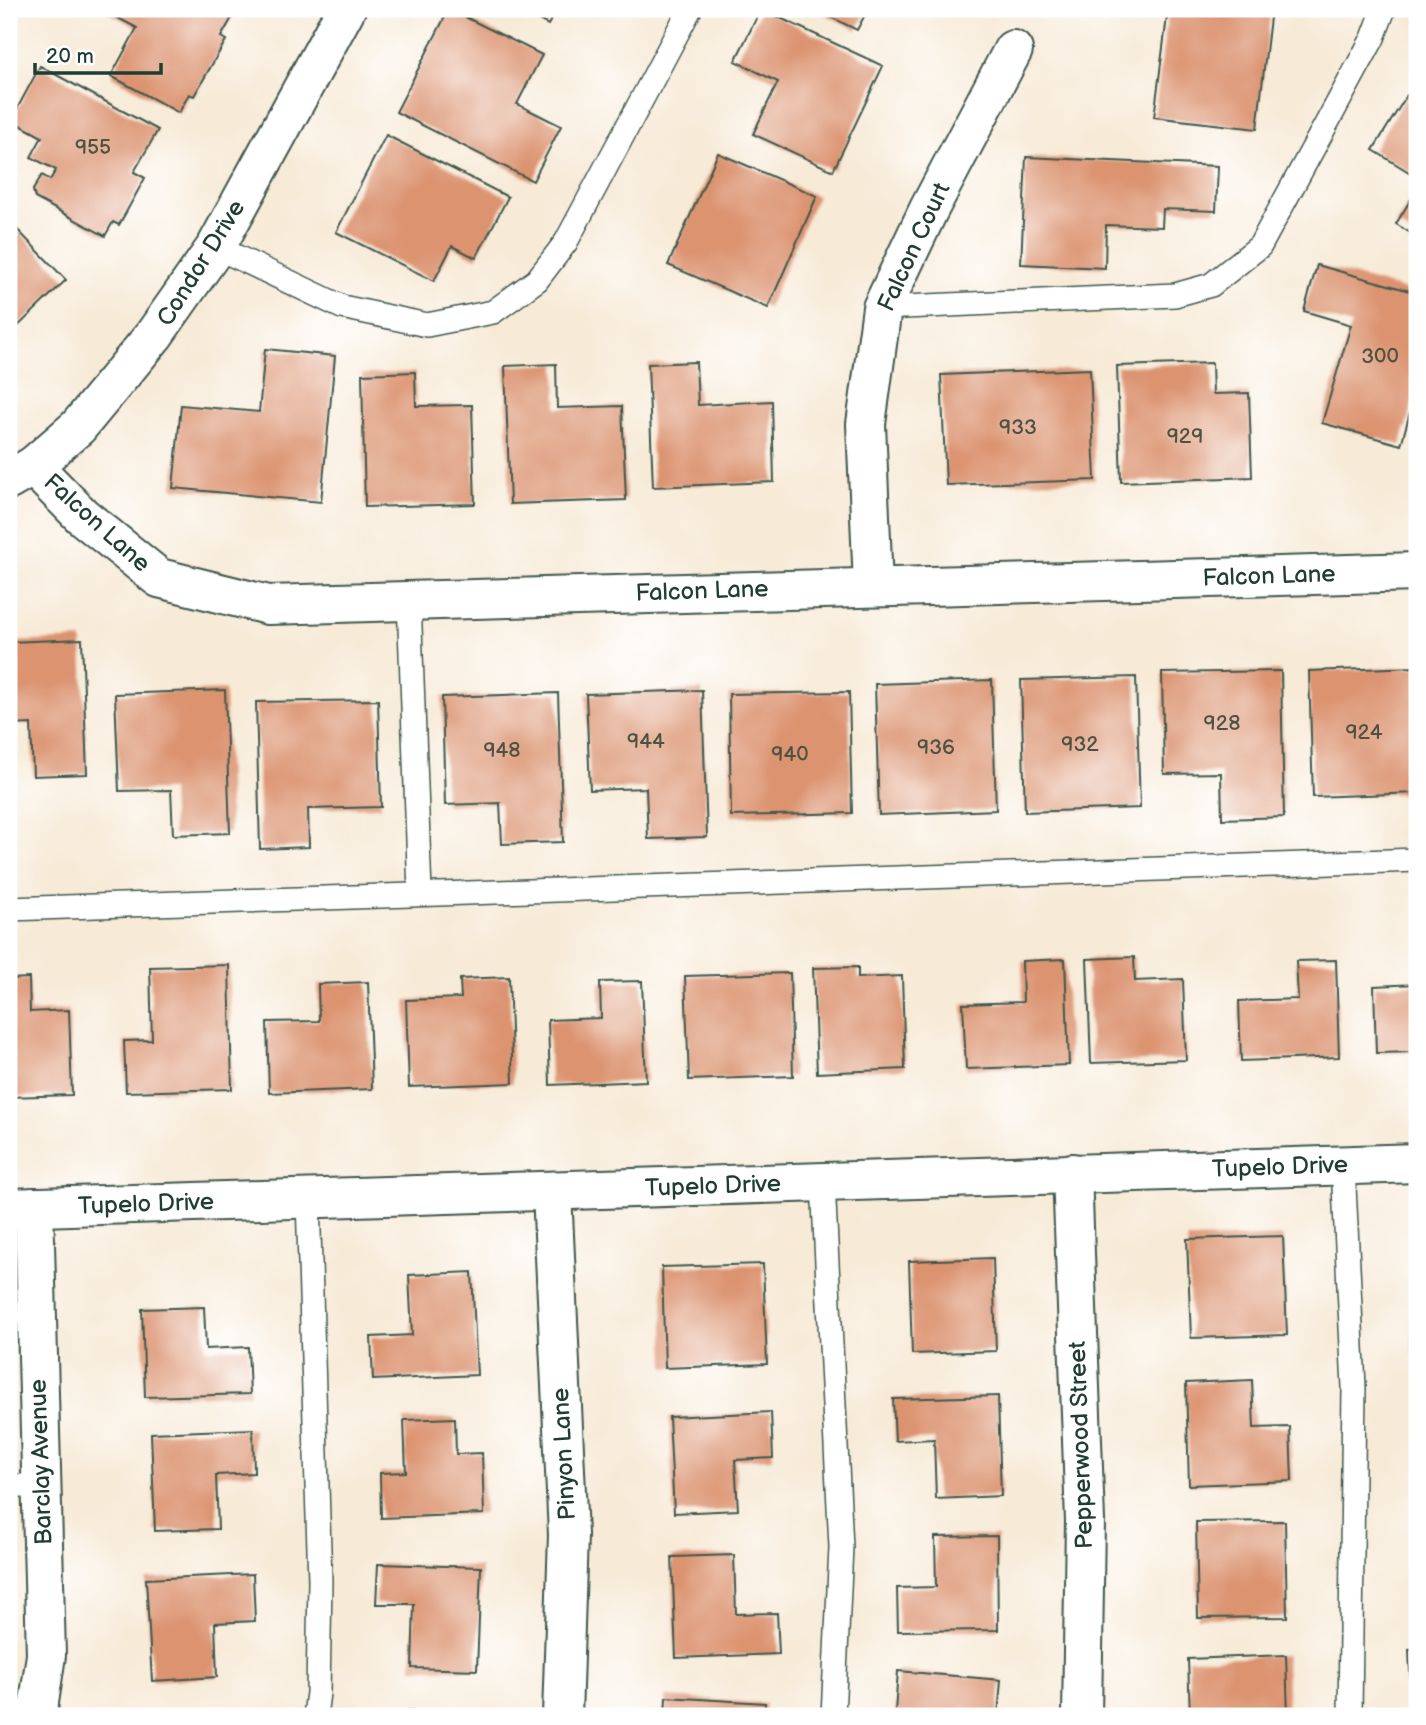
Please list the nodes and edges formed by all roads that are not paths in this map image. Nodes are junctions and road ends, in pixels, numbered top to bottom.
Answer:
1 (346, 9) edge
2 (690, 9) edge
3 (1384, 9) edge
4 (1013, 50) dead end
5 (216, 247) junction
6 (882, 308) junction
7 (21, 473) edge
8 (1417, 572) edge
9 (873, 586) junction
10 (409, 600) junction
11 (1417, 860) edge
12 (420, 893) junction
13 (9, 909) edge
14 (1417, 1163) edge
15 (1343, 1166) junction
16 (1072, 1173) junction
17 (822, 1182) junction
18 (552, 1192) junction
19 (308, 1199) junction
20 (21, 1208) edge
21 (25, 1486) edge
22 (37, 1716) edge
23 (315, 1716) edge
24 (562, 1716) edge
25 (833, 1716) edge
26 (1082, 1716) edge
27 (1350, 1716) edge

1 - 5 street, Condor Drive
2 - 5 lane
3 - 6 lane
4 - 6 street, Falcon Court
5 - 7 street, Condor Drive
6 - 9 street, Falcon Court
7 - 10 street, Falcon Lane
8 - 9 street, Falcon Lane
9 - 10 street, Falcon Lane
10 - 12 lane
11 - 12 lane
12 - 13 lane
14 - 15 street, Tupelo Drive
15 - 16 street, Tupelo Drive
15 - 27 lane
16 - 17 street, Tupelo Drive
16 - 26 street, Pepperwood Street
17 - 18 street, Tupelo Drive
17 - 25 lane
18 - 19 street, Tupelo Drive
18 - 24 street, Pinyon Lane
19 - 20 street, Tupelo Drive
19 - 23 lane
20 - 21 street, Barclay Avenue
21 - 22 street, Barclay Avenue

